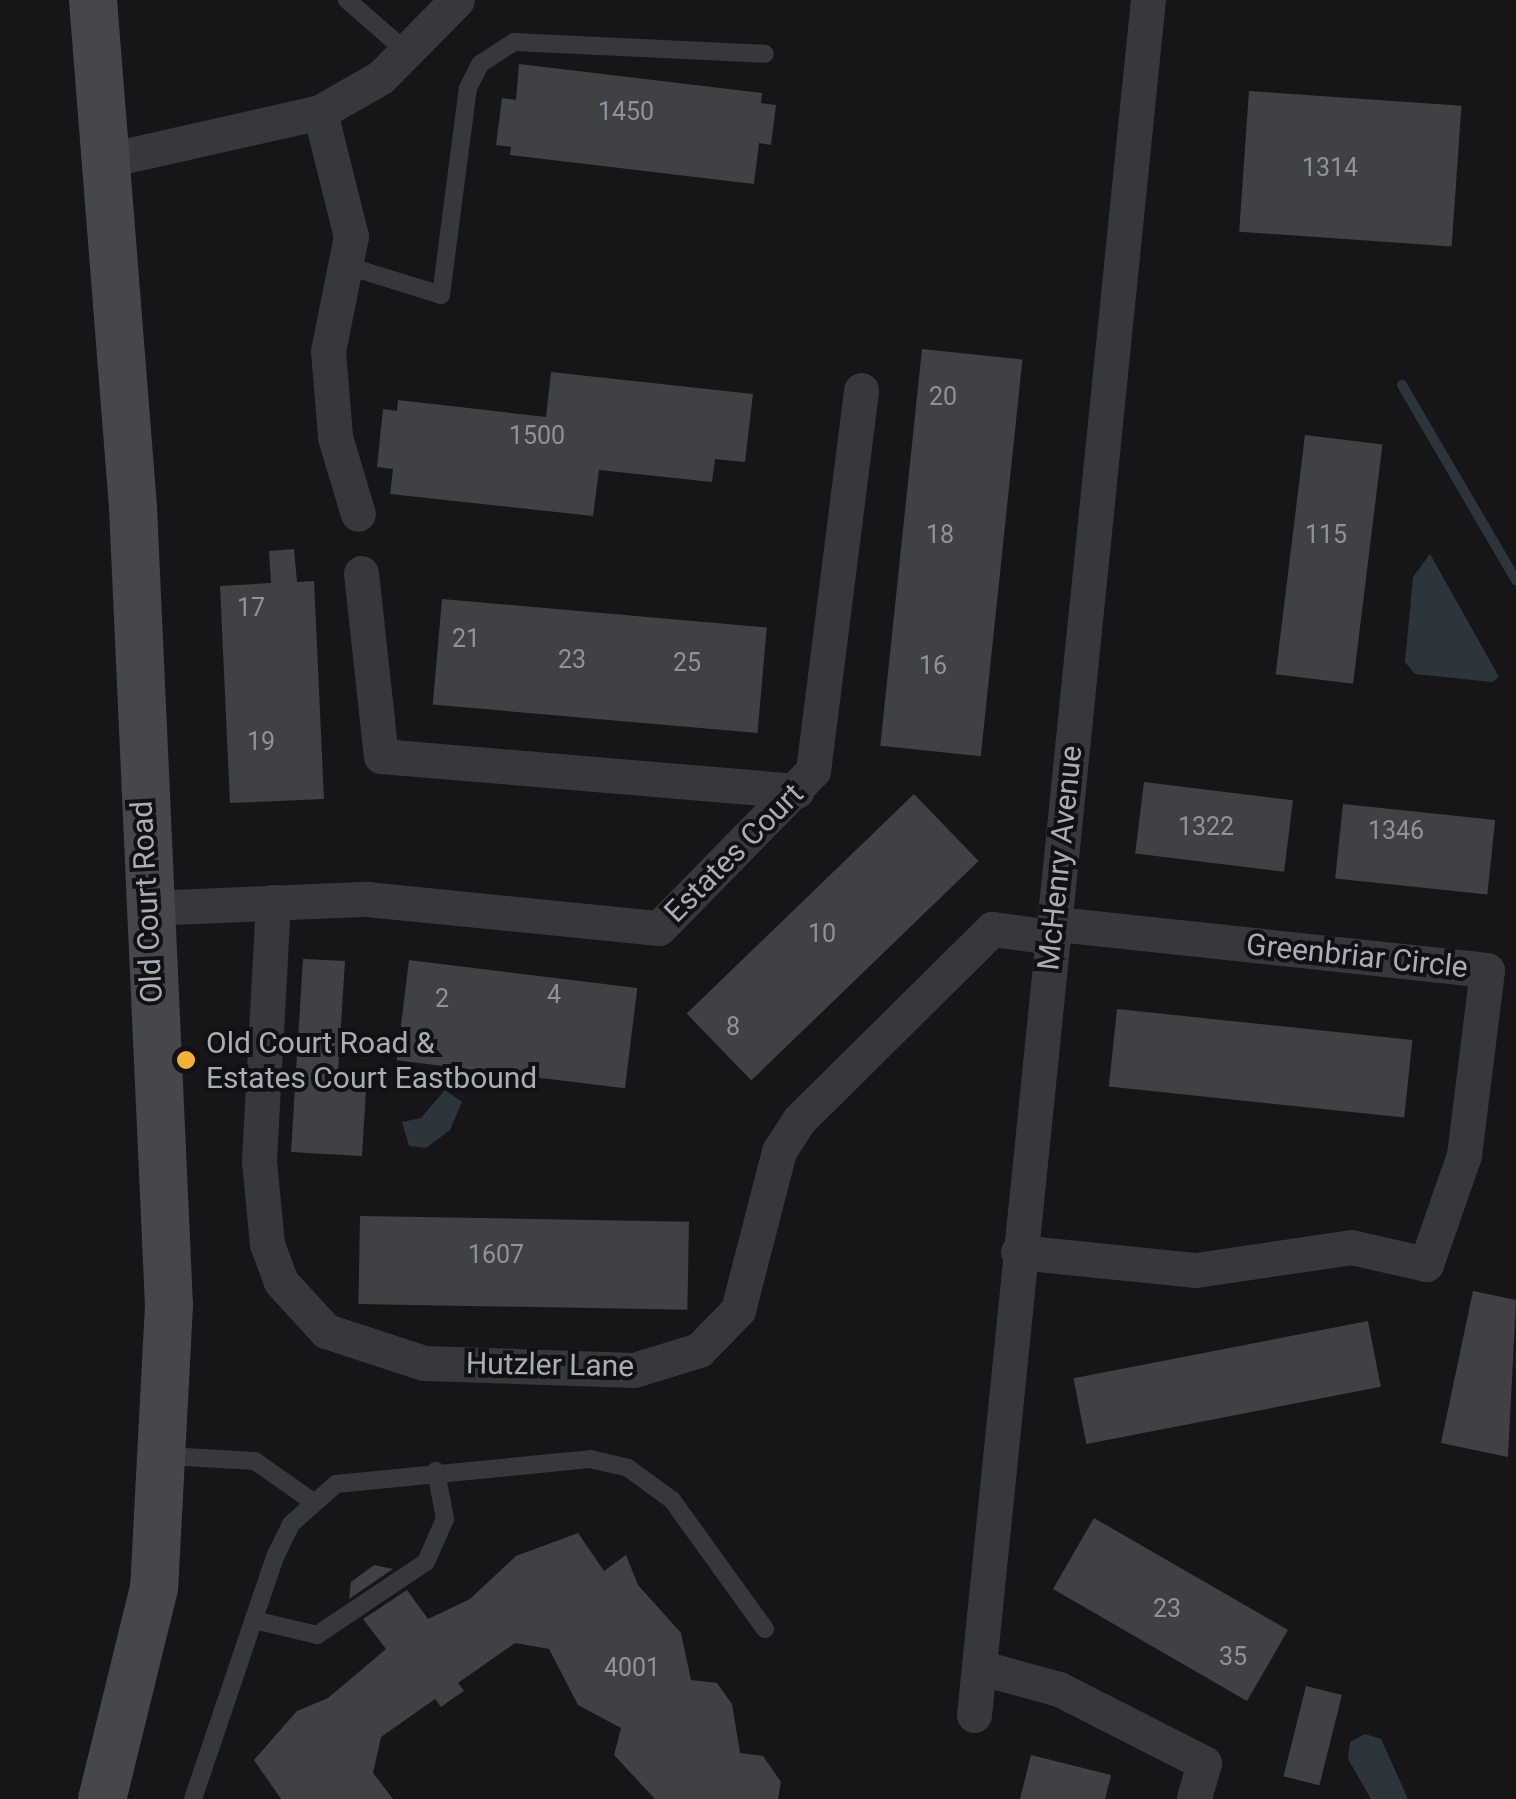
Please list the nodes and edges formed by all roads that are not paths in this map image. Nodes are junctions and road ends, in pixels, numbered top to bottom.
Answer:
1 (92, 0) edge
2 (347, 0) edge
3 (457, 0) edge
4 (1148, 0) edge
5 (408, 53) junction
6 (765, 54) dead end
7 (320, 112) junction
8 (112, 159) junction
9 (352, 267) junction
10 (860, 390) dead end
11 (358, 514) dead end
12 (361, 573) dead end
13 (797, 791) junction
14 (273, 902) junction
15 (148, 908) junction
16 (1052, 930) junction
17 (1018, 1252) junction
18 (168, 1456) junction
19 (436, 1472) junction
20 (312, 1501) junction
21 (254, 1620) junction
22 (765, 1629) dead end
23 (982, 1668) junction
24 (974, 1716) dead end
25 (102, 1799) edge
26 (194, 1799) edge
27 (1194, 1799) edge

1 - 8 main road, Old Court Road
2 - 5 lane
3 - 5 street
4 - 16 street, McHenry Avenue
5 - 7 street
6 - 9 lane
7 - 8 street
7 - 9 street
8 - 15 main road, Old Court Road
9 - 11 street
10 - 13 street, Estates Court
12 - 13 street
13 - 14 street, Estates Court
14 - 15 street, Estates Court
14 - 16 street, Hutzler Lane
15 - 18 main road, Old Court Road
16 - 17 street, McHenry Avenue
16 - 17 street, Greenbriar Circle
17 - 23 street, McHenry Avenue
18 - 20 lane
18 - 25 main road, Old Court Road
19 - 20 lane
19 - 21 lane
19 - 22 lane
20 - 21 lane
21 - 26 lane
23 - 24 street, McHenry Avenue
23 - 27 street

